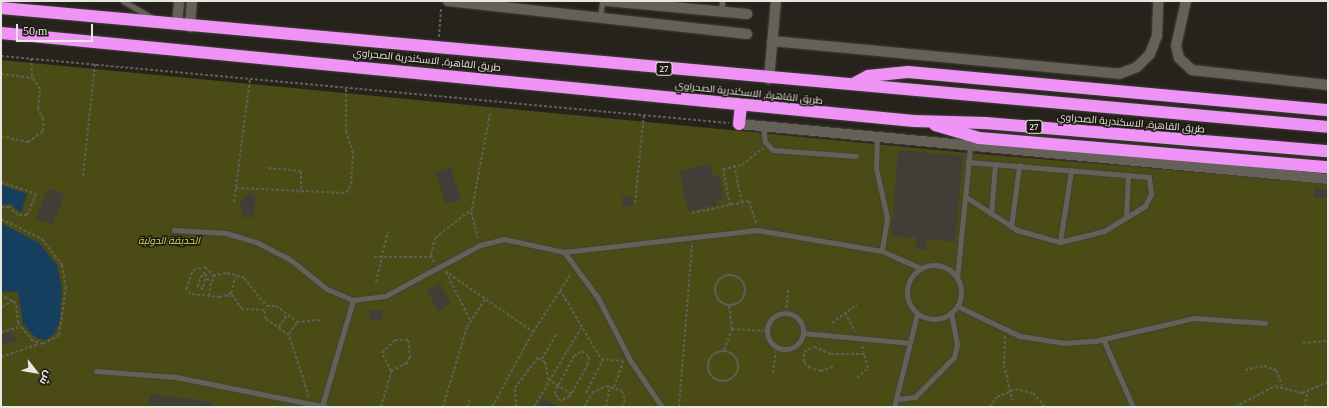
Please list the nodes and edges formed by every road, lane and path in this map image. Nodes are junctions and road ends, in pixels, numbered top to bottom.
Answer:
1 (123, 1) edge
2 (179, 1) edge
3 (192, 1) edge
4 (442, 1) edge
5 (448, 1) edge
6 (602, 1) edge
7 (608, 1) edge
8 (776, 1) edge
9 (1158, 1) edge
10 (1186, 1) edge
11 (486, 3) edge
12 (721, 6) edge
13 (1, 8) edge
14 (747, 14) dead end
15 (600, 18) junction
16 (164, 24) junction
17 (177, 26) junction
18 (190, 27) junction
19 (1, 33) edge
20 (747, 34) dead end
21 (772, 41) junction
22 (438, 47) junction
23 (1, 56) edge
24 (31, 59) junction
25 (95, 64) junction
26 (1, 74) edge
27 (32, 78) junction
28 (250, 79) junction
29 (769, 79) junction
30 (853, 84) junction
31 (1328, 86) edge
32 (346, 87) junction
33 (741, 105) junction
34 (1328, 110) edge
35 (490, 114) dead end
36 (644, 116) junction
37 (928, 122) junction
38 (740, 124) junction
39 (763, 126) junction
40 (1328, 127) edge
41 (1, 136) edge
42 (877, 139) junction
43 (766, 145) junction
44 (970, 147) junction
45 (1328, 151) edge
46 (856, 156) dead end
47 (968, 162) junction
48 (995, 164) junction
49 (734, 165) junction
50 (1018, 166) junction
51 (1328, 167) edge
52 (268, 168) dead end
53 (1071, 170) junction
54 (1128, 175) junction
55 (83, 176) dead end
56 (1328, 179) edge
57 (1, 182) edge
58 (236, 188) junction
59 (301, 192) junction
60 (966, 197) junction
61 (234, 202) dead end
62 (742, 203) junction
63 (635, 204) dead end
64 (730, 205) junction
65 (1, 207) edge
66 (471, 212) junction
67 (692, 213) dead end
68 (991, 214) junction
69 (1126, 218) junction
70 (1, 219) edge
71 (1011, 227) junction
72 (174, 230) dead end
73 (757, 230) junction
74 (388, 231) dead end
75 (693, 235) junction
76 (1060, 242) junction
77 (480, 245) junction
78 (882, 251) junction
79 (564, 252) junction
80 (374, 257) dead end
81 (382, 257) junction
82 (431, 257) junction
83 (438, 267) junction
84 (575, 268) junction
85 (920, 268) junction
86 (446, 272) junction
87 (235, 278) junction
88 (957, 278) junction
89 (206, 279) junction
90 (211, 280) junction
91 (215, 281) dead end
92 (376, 282) dead end
93 (560, 290) junction
94 (788, 290) dead end
95 (231, 293) junction
96 (1, 295) edge
97 (209, 296) junction
98 (226, 296) junction
99 (233, 296) junction
100 (486, 298) junction
101 (14, 300) junction
102 (353, 300) junction
103 (857, 304) dead end
104 (729, 305) junction
105 (267, 306) junction
106 (957, 306) junction
107 (2, 307) dead end
108 (264, 310) junction
109 (786, 313) junction
110 (951, 313) junction
111 (287, 314) junction
112 (917, 314) junction
113 (320, 320) dead end
114 (470, 320) junction
115 (297, 322) junction
116 (832, 323) dead end
117 (1265, 323) dead end
118 (20, 327) junction
119 (279, 327) junction
120 (581, 328) junction
121 (732, 328) junction
122 (766, 331) junction
123 (1006, 331) junction
124 (1, 332) edge
125 (533, 332) junction
126 (557, 333) dead end
127 (803, 333) junction
128 (289, 334) junction
129 (1103, 339) junction
130 (1328, 341) edge
131 (910, 343) junction
132 (1304, 343) dead end
133 (39, 344) junction
134 (776, 348) junction
135 (724, 351) junction
136 (865, 354) dead end
137 (1, 357) edge
138 (542, 359) junction
139 (603, 360) junction
140 (630, 360) junction
141 (623, 361) junction
142 (833, 367) dead end
143 (1245, 370) dead end
144 (96, 371) dead end
145 (391, 371) junction
146 (772, 373) dead end
147 (549, 381) junction
148 (1328, 382) edge
149 (1282, 385) junction
150 (558, 386) junction
151 (610, 386) junction
152 (614, 387) junction
153 (1008, 390) junction
154 (1307, 392) junction
155 (571, 394) junction
156 (586, 394) dead end
157 (470, 398) dead end
158 (897, 399) junction
159 (1012, 400) dead end
160 (311, 404) junction
161 (324, 406) edge
162 (381, 407) edge
163 (443, 407) edge
164 (468, 407) edge
165 (492, 407) edge
166 (516, 407) edge
167 (534, 407) edge
168 (584, 407) edge
169 (606, 407) edge
170 (622, 407) edge
171 (662, 407) edge
172 (679, 407) edge
173 (894, 407) edge
174 (990, 407) edge
175 (1045, 407) edge
176 (1133, 407) edge
177 (1235, 407) edge
178 (1305, 407) edge

1 - 16 lane
2 - 17 street
3 - 18 street
4 - 22 path
5 - 11 street
6 - 15 lane
7 - 12 street
8 - 21 street
9 - 21 street
10 - 31 street
11 - 15 street
12 - 14 street
13 - 16 highway, طريق القاهرة, الاسكندرية الصحراوي / 27
15 - 20 street
16 - 17 highway, طريق القاهرة, الاسكندرية الصحراوي / 27
17 - 18 highway, طريق القاهرة, الاسكندرية الصحراوي / 27
18 - 22 highway, طريق القاهرة, الاسكندرية الصحراوي / 27
19 - 33 highway, طريق القاهرة, الاسكندرية الصحراوي / 27
21 - 29 street
22 - 29 highway, طريق القاهرة, الاسكندرية الصحراوي / 27
23 - 24 path
24 - 25 path
24 - 27 path
25 - 28 path
25 - 55 path
26 - 27 path
27 - 41 path
28 - 32 path
28 - 58 path
29 - 30 highway, طريق القاهرة, الاسكندرية الصحراوي / 27
30 - 34 highway
30 - 40 highway, طريق القاهرة, الاسكندرية الصحراوي / 27
32 - 36 path
32 - 59 path
33 - 37 highway, طريق القاهرة, الاسكندرية الصحراوي / 27
33 - 38 highway
35 - 66 path
36 - 38 path
36 - 63 path
37 - 45 highway, طريق القاهرة, الاسكندرية الصحراوي / 27
37 - 51 highway
38 - 39 street
39 - 42 street
39 - 43 lane
42 - 44 street
42 - 78 lane
43 - 46 lane
43 - 49 path
44 - 47 lane
44 - 56 street
47 - 48 lane
47 - 60 lane
48 - 50 lane
48 - 68 lane
49 - 62 path
49 - 64 path
50 - 53 lane
50 - 71 lane
52 - 59 path
53 - 54 lane
53 - 76 lane
54 - 69 lane
54 - 69 lane
57 - 65 path
58 - 59 path
58 - 61 path
60 - 68 lane
60 - 88 lane
62 - 64 path
62 - 73 path
64 - 67 path
66 - 77 path
66 - 82 path
68 - 71 lane
69 - 76 lane
70 - 133 path
71 - 76 lane
72 - 102 lane
73 - 75 lane
73 - 78 lane
74 - 81 path
75 - 79 lane
75 - 172 path
77 - 79 lane
77 - 83 lane
78 - 85 lane
79 - 84 lane
80 - 81 path
81 - 82 path
81 - 92 path
82 - 83 path
83 - 86 path
83 - 102 lane
84 - 93 path
84 - 140 lane
85 - 88 lane
85 - 112 lane
86 - 100 path
86 - 114 path
87 - 95 path
87 - 97 path
87 - 105 path
88 - 106 lane
89 - 89 path
89 - 90 path
90 - 91 path
90 - 97 path
93 - 120 path
93 - 125 path
94 - 109 path
95 - 98 path
95 - 99 path
96 - 101 path
97 - 98 path
98 - 99 path
99 - 108 path
100 - 114 path
100 - 125 path
101 - 107 path
101 - 118 path
102 - 161 lane
103 - 116 path
104 - 104 path
104 - 121 path
105 - 108 path
105 - 111 path
106 - 110 lane
106 - 123 lane
108 - 119 path
109 - 122 lane
109 - 127 lane
110 - 112 lane
110 - 158 lane
111 - 115 path
111 - 119 path
112 - 131 lane
113 - 115 path
114 - 163 path
115 - 128 path
117 - 129 lane
118 - 124 path
118 - 133 path
119 - 128 path
120 - 139 path
120 - 147 path
121 - 122 path
121 - 135 path
122 - 134 lane
123 - 129 lane
123 - 153 path
125 - 165 path
126 - 138 path
127 - 131 lane
127 - 134 lane
128 - 160 path
129 - 176 lane
130 - 132 path
131 - 158 lane
133 - 137 path
134 - 146 path
135 - 135 path
136 - 142 path
138 - 147 path
138 - 166 path
139 - 141 path
139 - 156 path
140 - 141 path
140 - 171 lane
141 - 152 path
143 - 149 path
144 - 160 lane
145 - 145 path
145 - 162 path
147 - 150 path
147 - 167 path
148 - 154 path
149 - 154 path
149 - 177 path
150 - 155 path
150 - 155 path
150 - 155 path
151 - 152 path
151 - 168 path
151 - 169 path
152 - 170 path
153 - 159 path
153 - 174 path
153 - 175 path
154 - 178 path
157 - 164 path
158 - 173 lane
160 - 161 lane

